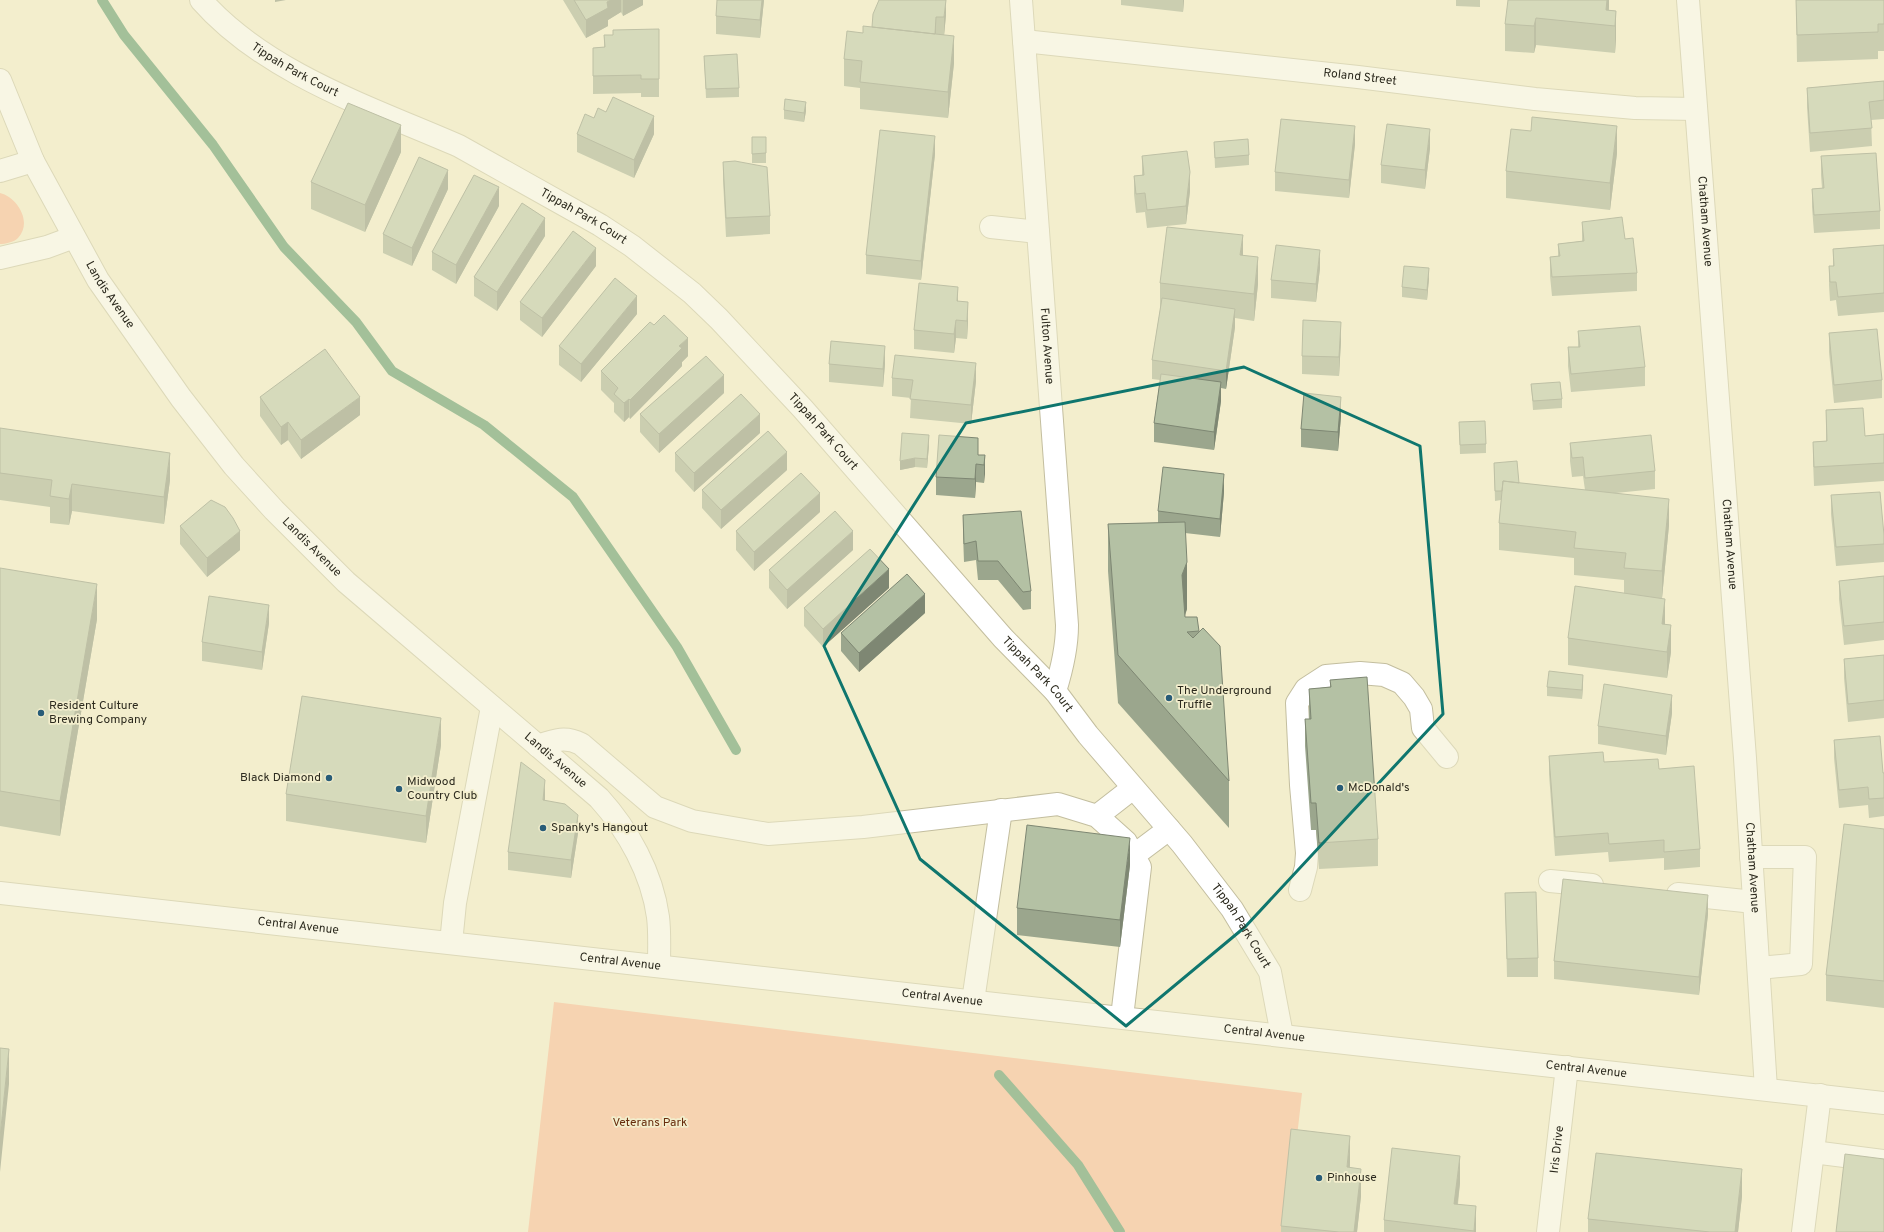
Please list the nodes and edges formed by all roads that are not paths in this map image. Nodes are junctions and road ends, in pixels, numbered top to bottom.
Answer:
1 (201, 0) edge
2 (1021, 0) edge
3 (1688, 0) edge
4 (1024, 41) junction
5 (0, 80) edge
6 (1696, 109) junction
7 (33, 161) junction
8 (0, 171) edge
9 (991, 227) dead end
10 (1038, 232) junction
11 (74, 237) junction
12 (0, 258) edge
13 (1055, 691) junction
14 (492, 707) junction
15 (538, 746) junction
16 (1446, 757) dead end
17 (1133, 788) junction
18 (1001, 810) junction
19 (1097, 816) junction
20 (1169, 829) junction
21 (1133, 856) junction
22 (1751, 857) junction
23 (1550, 881) dead end
24 (1611, 887) edge
25 (1300, 890) dead end
26 (1657, 892) edge
27 (0, 893) edge
28 (1754, 902) junction
29 (451, 943) junction
30 (659, 966) junction
31 (1759, 968) junction
32 (973, 1001) junction
33 (1122, 1018) junction
34 (1282, 1035) junction
35 (1567, 1067) junction
36 (1766, 1089) junction
37 (1820, 1095) junction
38 (1884, 1103) edge
39 (1813, 1152) junction
40 (1884, 1161) edge
41 (1548, 1232) edge
42 (1803, 1232) edge

1 - 13 street, Tippah Park Court
2 - 4 street, Fulton Avenue
3 - 6 street, Chatham Avenue
4 - 6 street, Roland Street
4 - 10 street, Fulton Avenue
5 - 7 street, Landis Avenue
6 - 22 street, Chatham Avenue
7 - 8 street
7 - 11 street, Landis Avenue
9 - 10 street
10 - 13 street, Fulton Avenue
11 - 12 street
11 - 14 street, Landis Avenue
13 - 17 street, Tippah Park Court
14 - 15 street, Landis Avenue
14 - 29 street
15 - 18 street
15 - 30 street, Landis Avenue
16 - 25 street
17 - 19 street
17 - 20 street, Tippah Park Court
18 - 19 street
18 - 32 street
19 - 21 street
20 - 21 street
20 - 34 street, Tippah Park Court
21 - 33 street
22 - 28 street, Chatham Avenue
22 - 31 street
23 - 24 street
26 - 28 street
27 - 29 street, Central Avenue
28 - 31 street, Chatham Avenue
29 - 30 street, Central Avenue
30 - 32 street, Central Avenue
31 - 36 street, Chatham Avenue
32 - 33 street, Central Avenue
33 - 34 street, Central Avenue
34 - 35 street, Central Avenue
35 - 36 street, Central Avenue
35 - 41 street, Iris Drive
36 - 37 street, Central Avenue
37 - 38 street, Central Avenue
37 - 39 street
39 - 40 street
39 - 42 street

